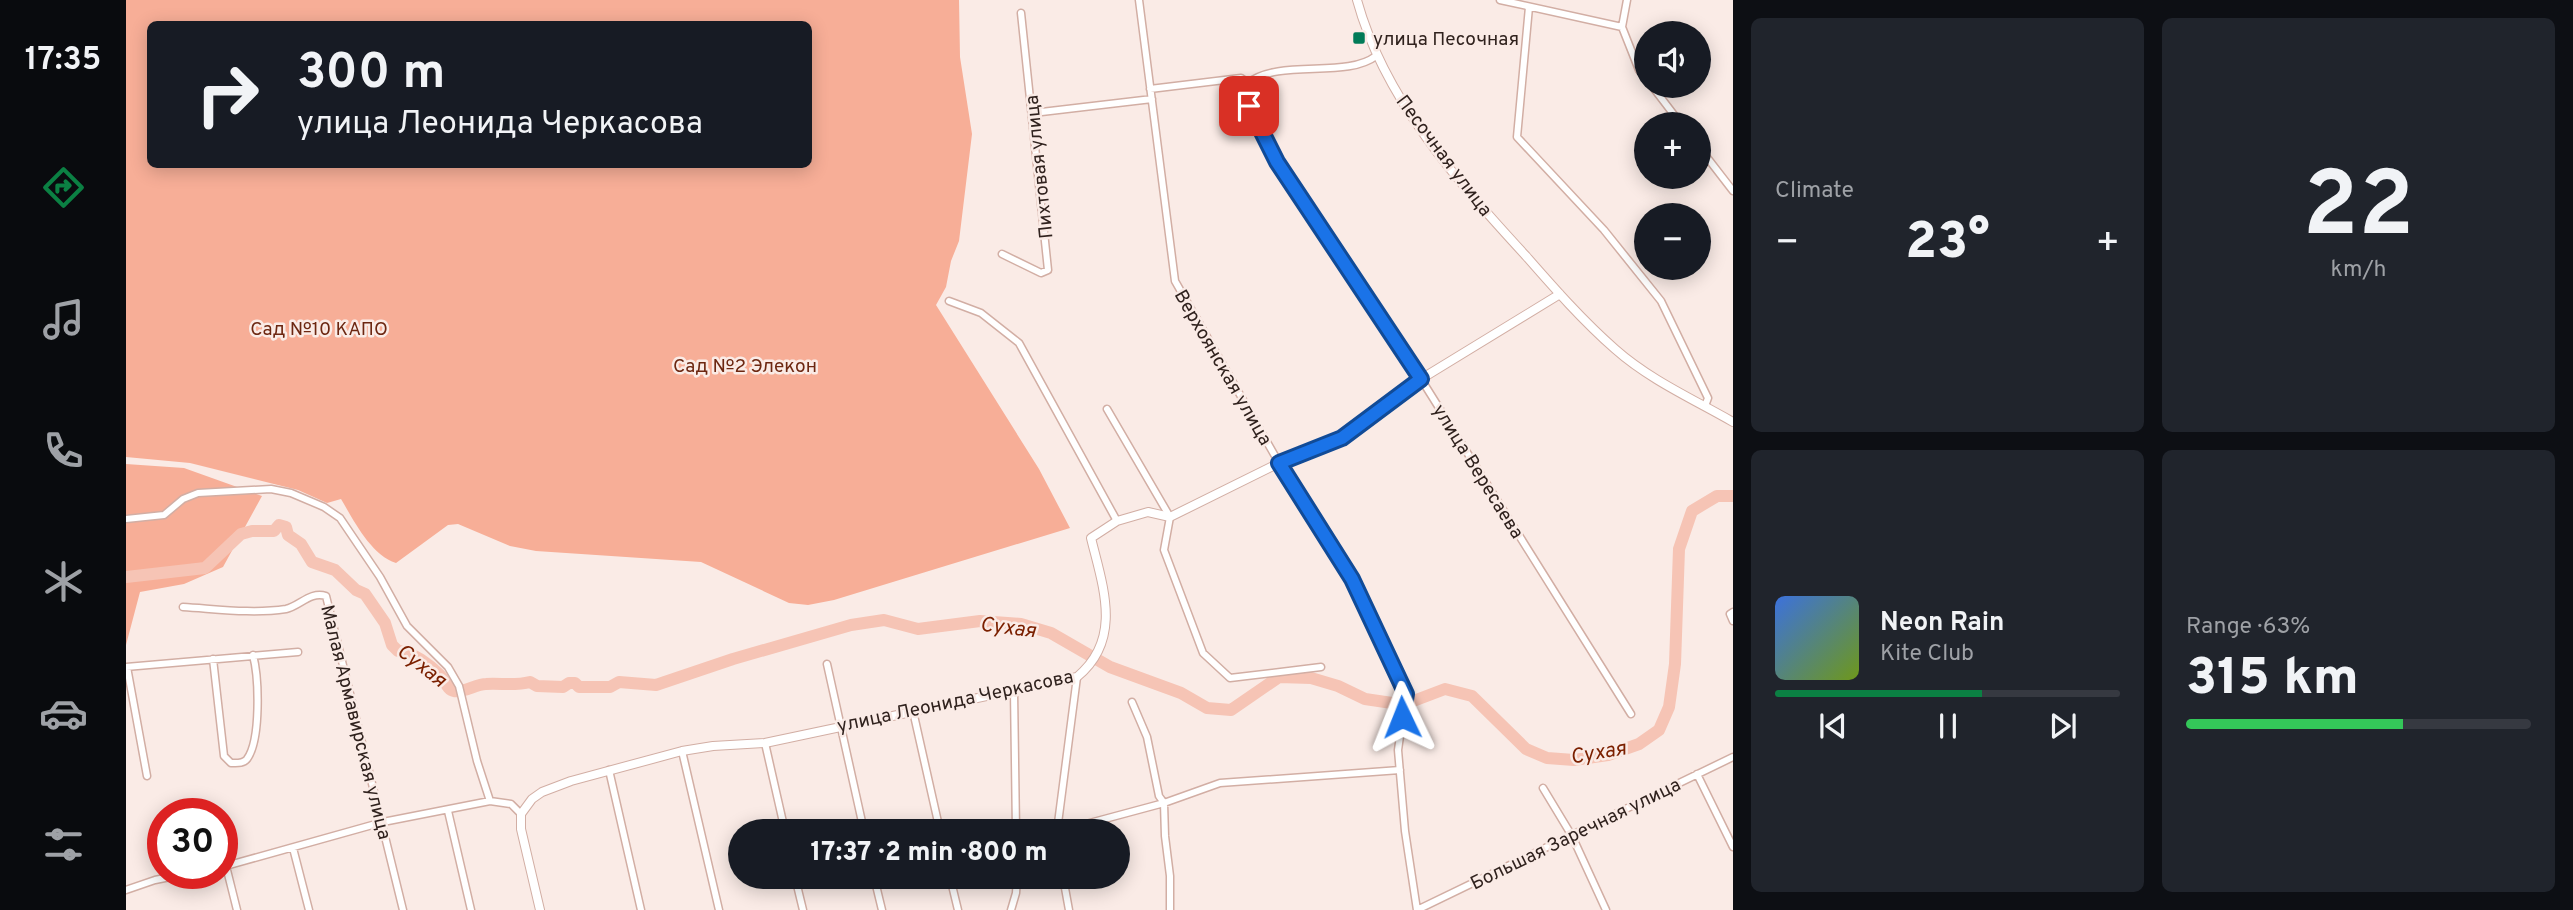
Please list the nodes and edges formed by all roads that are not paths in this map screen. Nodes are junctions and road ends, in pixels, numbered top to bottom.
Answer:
1 (1139, 0) edge
2 (1357, 0) edge
3 (1500, 0) edge
4 (1545, 0) edge
5 (1627, 0) edge
6 (1529, 7) junction
7 (1543, 9) junction
8 (1021, 13) dead end
9 (1622, 27) junction
10 (1376, 56) junction
11 (1634, 56) edge
12 (1248, 83) junction
13 (1150, 89) junction
14 (1661, 98) edge
15 (1152, 99) junction
16 (1672, 112) edge
17 (1033, 113) junction
18 (1711, 163) edge
19 (1733, 191) edge
20 (1002, 254) dead end
21 (1560, 294) junction
22 (949, 300) dead end
23 (1421, 379) junction
24 (1705, 406) junction
25 (1107, 408) dead end
26 (1733, 422) edge
27 (1279, 463) junction
28 (1170, 517) junction
29 (126, 519) edge
30 (1117, 521) junction
31 (183, 607) dead end
32 (1733, 612) edge
33 (1733, 621) edge
34 (298, 652) dead end
35 (253, 655) junction
36 (213, 659) junction
37 (827, 664) dead end
38 (126, 667) edge
39 (1321, 667) dead end
40 (1077, 677) junction
41 (1014, 691) junction
42 (1132, 702) dead end
43 (913, 711) junction
44 (1631, 714) dead end
45 (839, 725) junction
46 (765, 743) junction
47 (682, 751) junction
48 (1733, 757) edge
49 (610, 770) junction
50 (1400, 770) junction
51 (1697, 774) junction
52 (147, 776) dead end
53 (1543, 788) dead end
54 (490, 801) junction
55 (1164, 803) junction
56 (448, 811) junction
57 (522, 814) junction
58 (782, 819) edge
59 (860, 819) edge
60 (937, 819) edge
61 (1016, 819) edge
62 (1060, 819) edge
63 (1104, 819) edge
64 (383, 822) junction
65 (1572, 836) junction
66 (1733, 847) edge
67 (293, 848) junction
68 (238, 862) edge
69 (147, 883) edge
70 (231, 889) edge
71 (798, 889) edge
72 (877, 889) edge
73 (953, 889) edge
74 (1016, 889) edge
75 (1065, 889) edge
76 (126, 890) edge
77 (237, 910) edge
78 (309, 910) edge
79 (403, 910) edge
80 (471, 910) edge
81 (540, 910) edge
82 (641, 910) edge
83 (719, 910) edge
84 (803, 910) edge
85 (882, 910) edge
86 (958, 910) edge
87 (1011, 910) edge
88 (1069, 910) edge
89 (1170, 910) edge
90 (1417, 910) edge
91 (1606, 910) edge

1 - 13 street, Верхоянская улица
2 - 10 street, Песочная улица
3 - 6 street
4 - 7 street
5 - 9 street
6 - 7 street
6 - 24 street
7 - 9 street
8 - 17 street, Пихтовая улица
9 - 11 street
10 - 12 street
10 - 21 street, Песочная улица
12 - 13 street
12 - 23 street, улица Вересаева
13 - 15 street, Верхоянская улица
14 - 16 street
15 - 17 street
15 - 27 street, Верхоянская улица
17 - 20 street, Пихтовая улица
18 - 19 street
21 - 23 street, улица Леонида Черкасова
21 - 24 street, Песочная улица
22 - 30 street
23 - 27 street, улица Леонида Черкасова
23 - 44 street, улица Вересаева
24 - 26 street, Песочная улица
25 - 28 street
27 - 28 street, улица Леонида Черкасова
27 - 50 street, Верхоянская улица
28 - 30 street, улица Леонида Черкасова
28 - 39 street
29 - 54 street
30 - 40 street, улица Леонида Черкасова
31 - 64 street, Малая Армавирская улица
32 - 33 street
34 - 35 street
35 - 36 street
35 - 36 street
36 - 38 street
37 - 45 street
38 - 52 street
40 - 41 street, улица Леонида Черкасова
40 - 62 street
41 - 43 street, улица Леонида Черкасова
41 - 61 street
42 - 55 street
43 - 45 street, улица Леонида Черкасова
43 - 60 street
45 - 46 street, улица Леонида Черкасова
45 - 59 street
46 - 47 street, улица Леонида Черкасова
46 - 58 street
47 - 49 street, улица Леонида Черкасова
47 - 83 street
48 - 51 street, Большая Заречная улица
49 - 57 street, улица Леонида Черкасова
49 - 82 street
50 - 55 street
50 - 90 street, Верхоянская улица
51 - 65 street, Большая Заречная улица
51 - 66 street
53 - 65 street
54 - 56 street
54 - 57 street
55 - 63 street
55 - 89 street
56 - 64 street
56 - 80 street
57 - 81 street
64 - 67 street
64 - 79 street, Малая Армавирская улица
65 - 90 street, Большая Заречная улица
65 - 91 street
67 - 68 street
67 - 78 street
69 - 76 street
70 - 77 street
71 - 84 street
72 - 85 street
73 - 86 street
74 - 87 street
75 - 88 street

